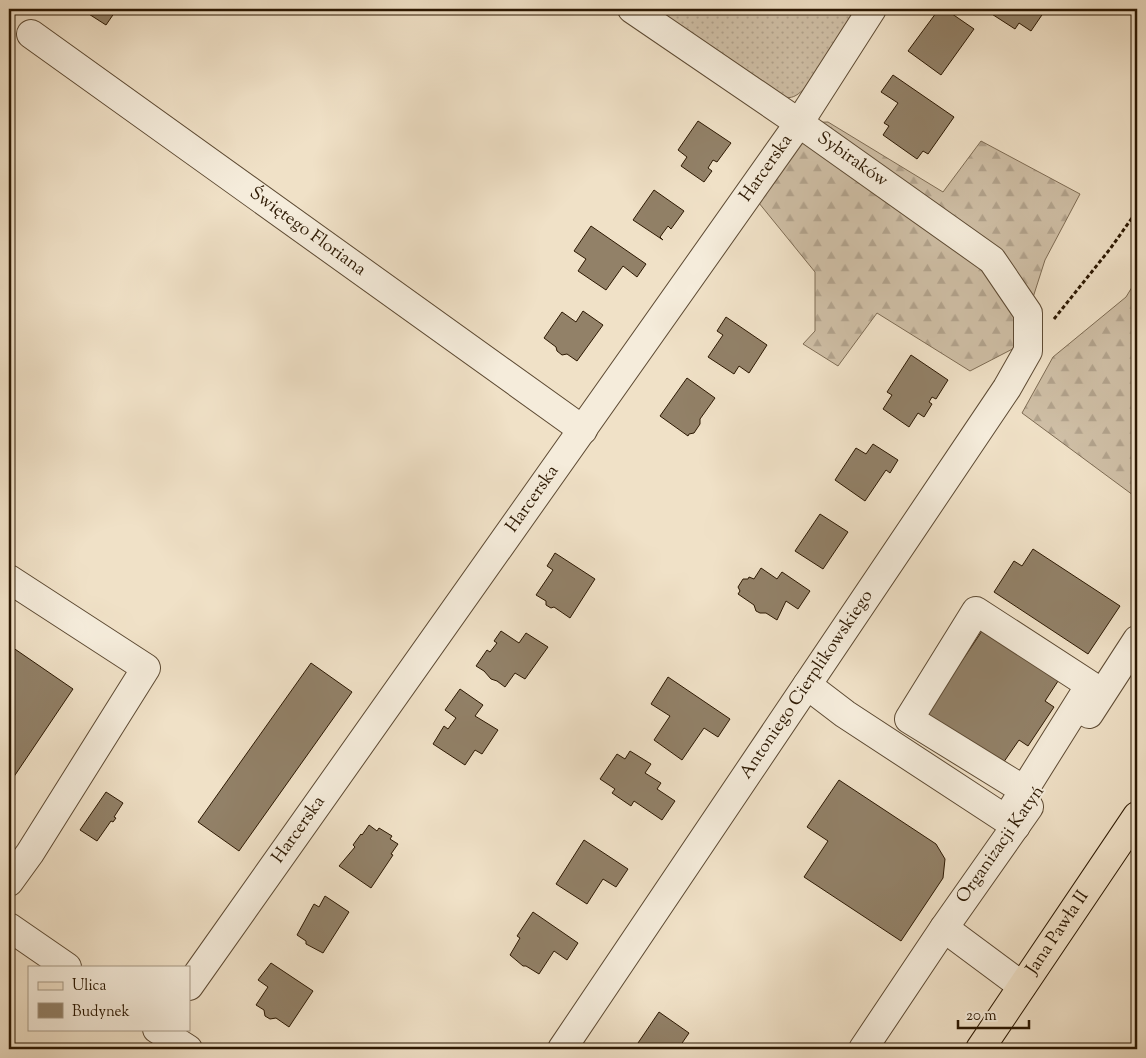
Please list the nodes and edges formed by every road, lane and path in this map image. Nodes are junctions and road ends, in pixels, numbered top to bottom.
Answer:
1 (632, 9) edge
2 (872, 9) edge
3 (30, 34) dead end
4 (799, 123) junction
5 (1137, 211) edge
6 (1028, 351) junction
7 (583, 430) junction
8 (9, 579) edge
9 (1137, 640) edge
10 (807, 684) junction
11 (1024, 790) junction
12 (1137, 816) edge
13 (1011, 822) junction
14 (9, 882) edge
15 (9, 926) edge
16 (944, 928) junction
17 (66, 966) edge
18 (190, 985) edge
19 (1022, 986) junction
20 (160, 1030) edge
21 (188, 1049) edge
22 (562, 1049) edge
23 (863, 1049) edge
24 (980, 1049) edge

1 - 4 street, Sybiraków
2 - 4 street, Harcerska
3 - 7 street, Świętego Floriana
4 - 6 street, Sybiraków
4 - 7 street, Harcerska
5 - 6 path
6 - 10 street, Antoniego Cierplikowskiego
7 - 18 street, Harcerska
8 - 14 street
9 - 13 street, Organizacji Katyń
10 - 13 street
10 - 22 street, Antoniego Cierplikowskiego
11 - 11 street
11 - 13 street
12 - 19 main road, Jana Pawła II
13 - 16 street, Organizacji Katyń
15 - 17 street
16 - 19 street
16 - 23 street, Organizacji Katyń
19 - 24 main road, Jana Pawła II
20 - 21 street

